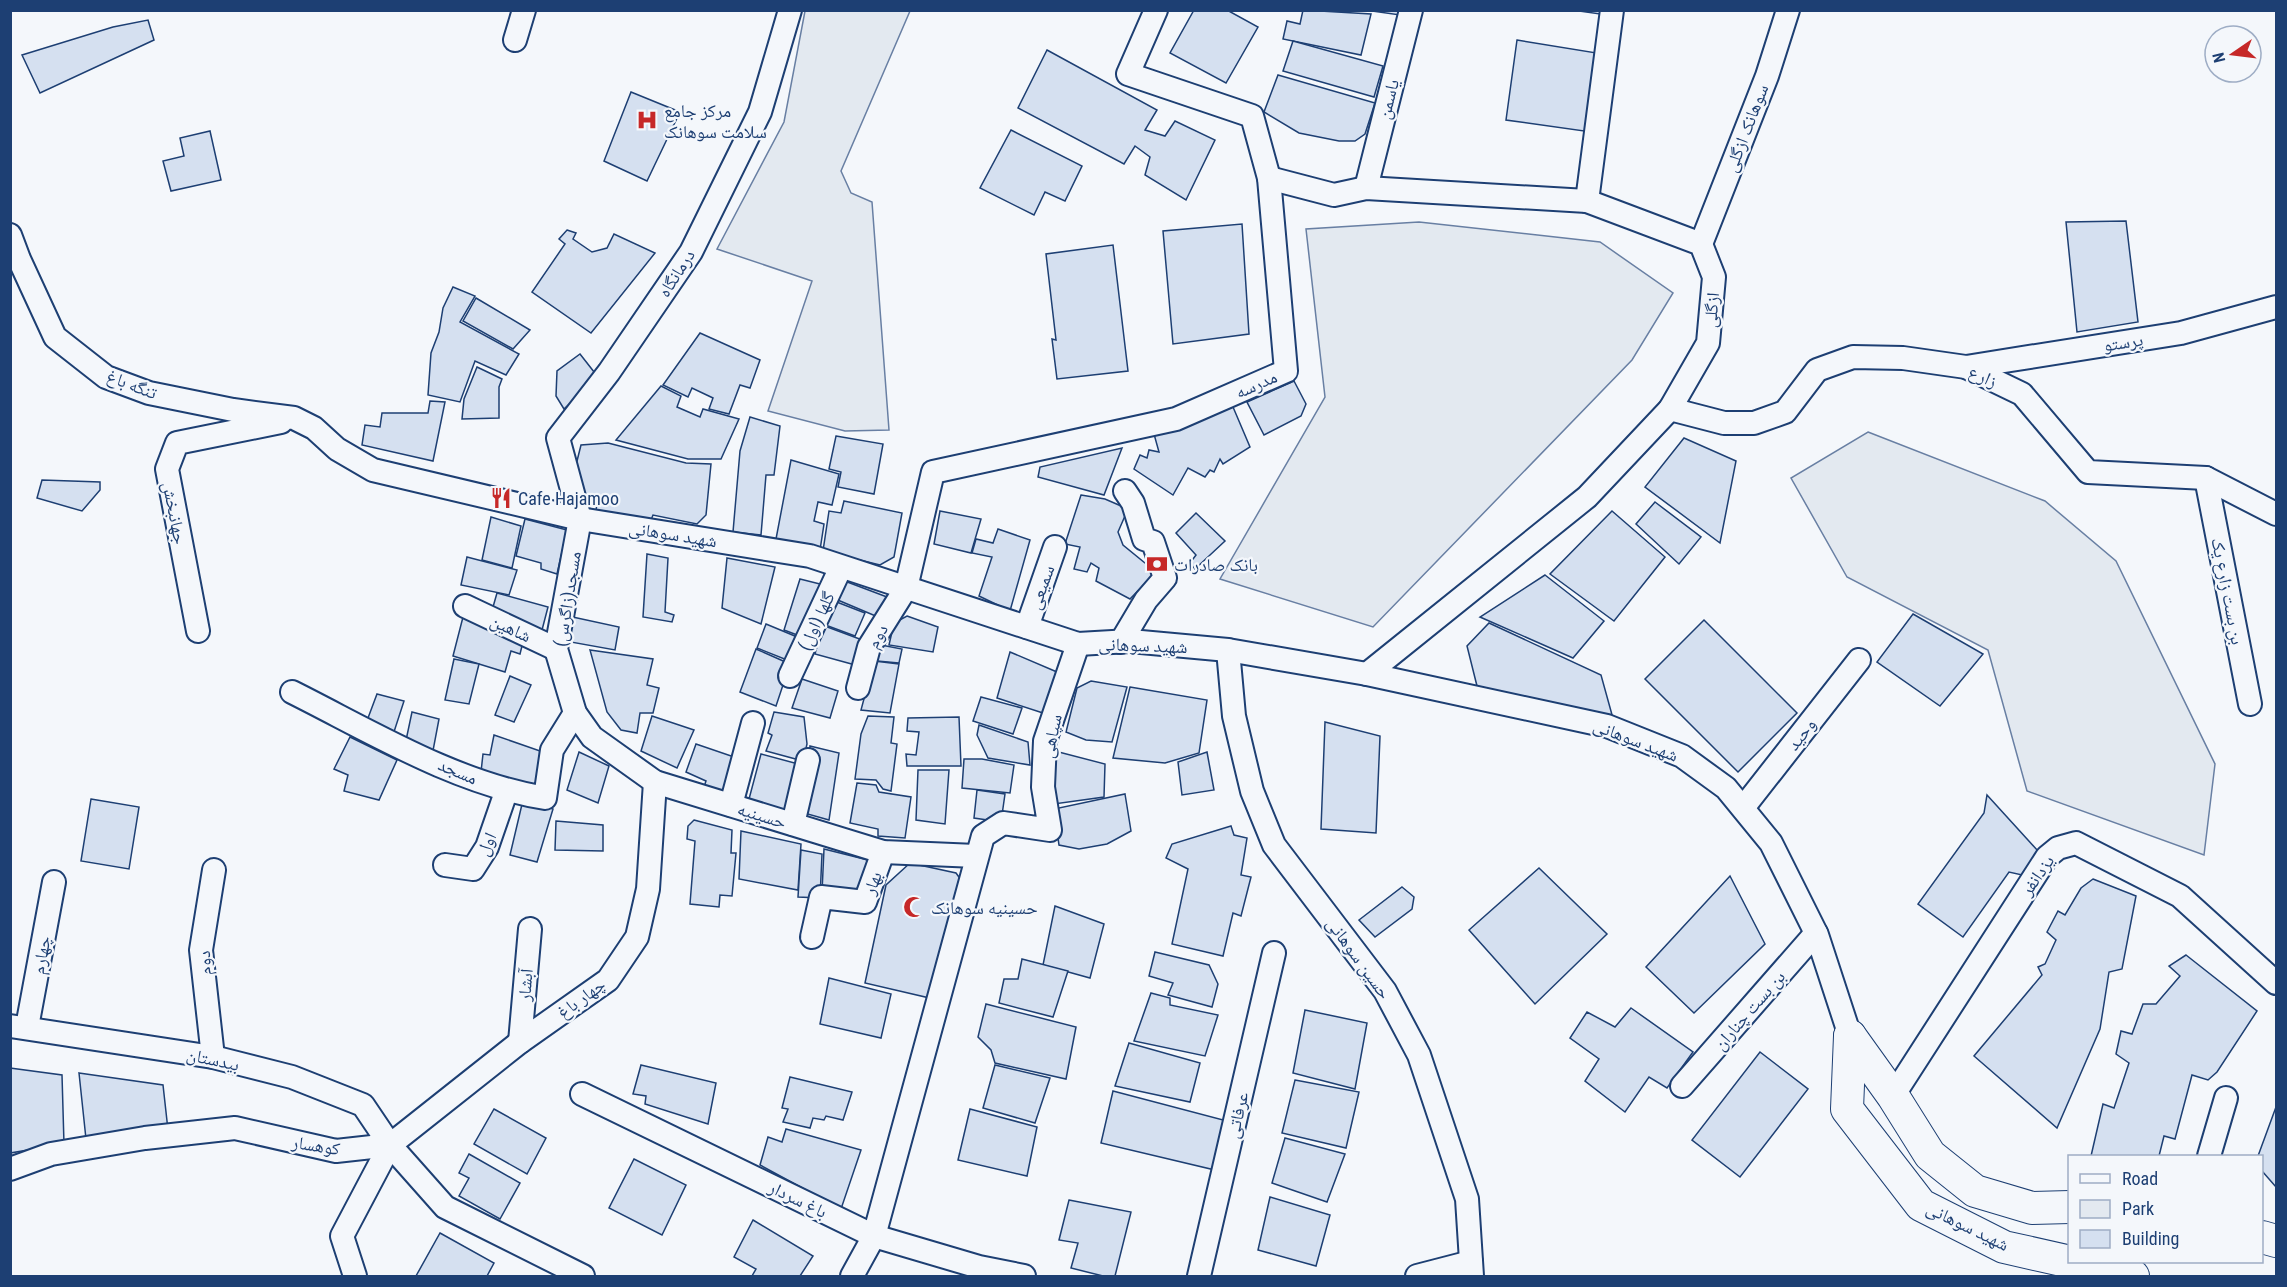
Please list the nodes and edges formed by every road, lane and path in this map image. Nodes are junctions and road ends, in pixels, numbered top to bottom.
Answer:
1 (524, 10) edge
2 (790, 10) edge
3 (1156, 10) edge
4 (1411, 10) edge
5 (1612, 10) edge
6 (1788, 10) edge
7 (515, 40) dead end
8 (1269, 178) junction
9 (1366, 188) junction
10 (1587, 201) junction
11 (10, 235) edge
12 (1701, 244) junction
13 (2277, 307) edge
14 (1966, 367) junction
15 (1670, 409) junction
16 (294, 418) junction
17 (2206, 478) junction
18 (1125, 491) dead end
19 (2277, 514) edge
20 (580, 519) junction
21 (1055, 548) dead end
22 (841, 567) junction
23 (906, 588) junction
24 (465, 606) dead end
25 (1027, 627) junction
26 (198, 632) dead end
27 (1121, 642) junction
28 (1078, 644) junction
29 (556, 649) junction
30 (1228, 650) junction
31 (1859, 660) dead end
32 (1367, 674) junction
33 (790, 676) dead end
34 (858, 688) dead end
35 (292, 692) dead end
36 (2250, 704) dead end
37 (575, 713) junction
38 (753, 723) dead end
39 (808, 760) dead end
40 (655, 782) junction
41 (506, 792) junction
42 (731, 805) junction
43 (1743, 808) junction
44 (793, 824) junction
45 (883, 852) junction
46 (976, 856) junction
47 (445, 865) dead end
48 (214, 870) dead end
49 (54, 882) dead end
50 (530, 928) dead end
51 (1816, 933) junction
52 (812, 937) dead end
53 (1274, 953) dead end
54 (2277, 982) edge
55 (19, 1027) edge
56 (1850, 1036) junction
57 (520, 1042) junction
58 (213, 1057) junction
59 (1682, 1086) dead end
60 (582, 1094) dead end
61 (1893, 1096) junction
62 (2226, 1098) dead end
63 (390, 1145) junction
64 (2209, 1155) edge
65 (10, 1169) edge
66 (2068, 1207) edge
67 (874, 1236) junction
68 (2068, 1261) edge
69 (2075, 1263) edge
70 (1471, 1269) edge
71 (355, 1276) edge
72 (583, 1276) edge
73 (852, 1276) edge
74 (1024, 1276) edge
75 (1199, 1276) edge
76 (1417, 1276) edge
77 (2133, 1276) edge

1 - 7 street
2 - 20 street, درمانگاه
3 - 8 street, مدرسه
4 - 9 street, یاسمن
5 - 10 street
6 - 12 street, سوهانک ازگلی
8 - 9 street
8 - 23 street, مدرسه
9 - 10 street
10 - 12 street
11 - 16 street, تنگه باغ
12 - 15 street, ازگلی
13 - 14 street, پرستو
14 - 15 street, زارع
14 - 17 street, زارع
15 - 32 street, ازگلی
16 - 20 street, شهید سوهانی
16 - 26 street, جهانبخش
17 - 19 street, زارع
17 - 36 street, بن بست زارع یک
18 - 27 street
20 - 22 street, شهید سوهانی
20 - 29 street, مسجد(زاگرس)
21 - 25 street, سمیعی
22 - 23 street, شهید سوهانی
22 - 33 street, گلها (اول)
23 - 25 street, شهید سوهانی
23 - 34 street, دوم
24 - 29 street, شاهین
25 - 28 street, شهید سوهانی
27 - 28 street, شهید سوهانی
27 - 30 street, شهید سوهانی
28 - 46 street, سپاهی
29 - 37 street, مسجد(زاگرس)
30 - 32 street, شهید سوهانی
30 - 70 street, حسین سوهانی
31 - 43 street, وحید
32 - 43 street, شهید سوهانی
35 - 41 street, مسجد
37 - 40 street, حسینیه
37 - 41 street, مسجد
38 - 42 street
39 - 44 street
40 - 42 street, حسینیه
40 - 57 street, چهار باغ
41 - 47 street, اول
42 - 44 street, حسینیه
43 - 51 street, شهید سوهانی
44 - 45 street, حسینیه
45 - 46 street, حسینیه
45 - 52 street, بهار
46 - 67 street
48 - 58 street, دوم
49 - 55 street, چهارم
50 - 57 street, آبشار
51 - 56 street, شهید سوهانی
51 - 59 street, بن بست چناران
53 - 75 street, عرفاتی
54 - 61 street, یزدانفر
55 - 58 street, بیدستان
56 - 61 main road, شهید سوهانی
56 - 68 main road, شهید سوهانی
57 - 63 street, چهار باغ
58 - 63 street, بیدستان
60 - 67 street, باغ سردار
61 - 66 main road, شهید سوهانی
62 - 64 street
63 - 65 street, کوهسار
63 - 71 street
63 - 72 street
67 - 73 street
67 - 74 street, باغ سردار
69 - 77 main road, شهید سوهانی
70 - 76 street

